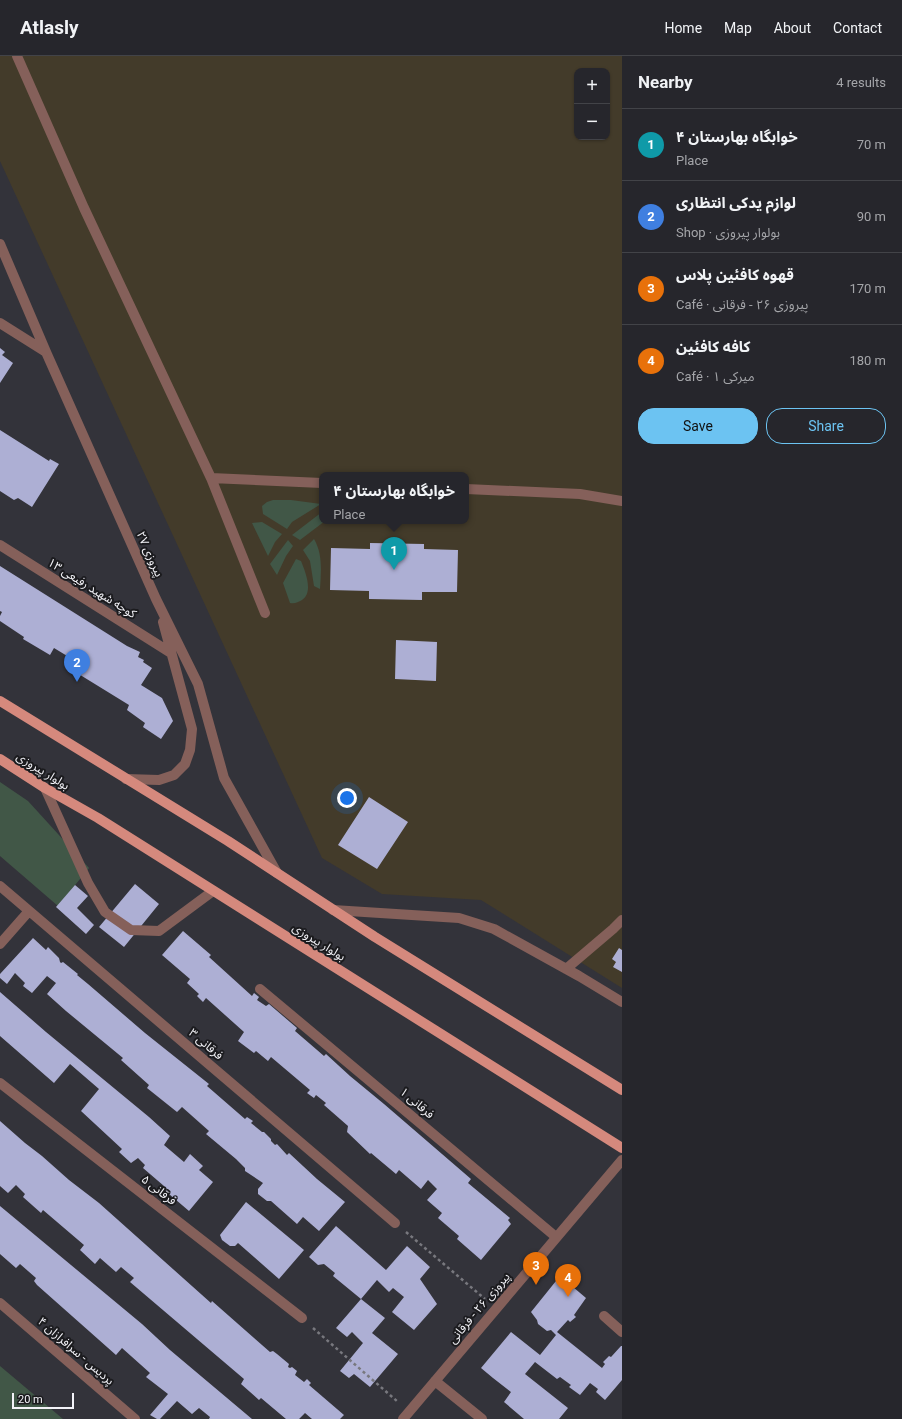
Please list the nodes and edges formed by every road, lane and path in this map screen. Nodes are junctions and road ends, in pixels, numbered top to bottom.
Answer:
1 (17, 56) edge
2 (0, 244) edge
3 (0, 323) edge
4 (46, 352) junction
5 (211, 478) junction
6 (319, 483) edge
7 (469, 489) edge
8 (622, 501) edge
9 (0, 545) edge
10 (156, 599) junction
11 (266, 613) dead end
12 (171, 653) junction
13 (0, 701) edge
14 (0, 759) edge
15 (126, 779) junction
16 (45, 788) junction
17 (277, 873) junction
18 (0, 886) edge
19 (213, 891) junction
20 (333, 910) junction
21 (29, 911) junction
22 (622, 920) edge
23 (0, 944) edge
24 (566, 969) junction
25 (260, 989) dead end
26 (622, 1002) edge
27 (0, 1083) edge
28 (622, 1090) edge
29 (622, 1148) edge
30 (622, 1160) edge
31 (395, 1222) joint
32 (556, 1237) junction
33 (0, 1303) edge
34 (496, 1309) junction
35 (604, 1316) dead end
36 (302, 1318) joint
37 (622, 1332) edge
38 (435, 1381) junction
39 (406, 1415) edge
40 (135, 1419) edge
41 (482, 1419) edge

1 - 5 street
2 - 4 street, پیروزی ۲۷
3 - 4 street
4 - 10 street, پیروزی ۲۷
5 - 6 street
5 - 11 street
7 - 8 street
9 - 12 street, کوچه شهید رفیعی ۱۳
10 - 12 street
10 - 17 street, پیروزی ۲۷
12 - 15 street
13 - 15 main road
14 - 16 main road, بولوار پیروزی
15 - 17 main road
16 - 19 main road, بولوار پیروزی
16 - 19 street
17 - 20 main road
18 - 21 street, فرقانی ۳
19 - 29 main road, بولوار پیروزی
20 - 24 street
20 - 28 main road
21 - 23 street
21 - 31 street, فرقانی ۳
22 - 24 street
24 - 26 street
25 - 32 street, فرقانی ۱
27 - 36 street, فرقانی ۵
30 - 32 street, پیروزی ۲۶ - فرقانی
31 - 34 path
32 - 34 street, پیروزی ۲۶ - فرقانی
33 - 40 street, پردیس - سرافرازان ۴
34 - 38 street, پیروزی ۲۶ - فرقانی
35 - 37 street
36 - 39 path
38 - 39 street, پیروزی ۲۶ - فرقانی
38 - 41 street

